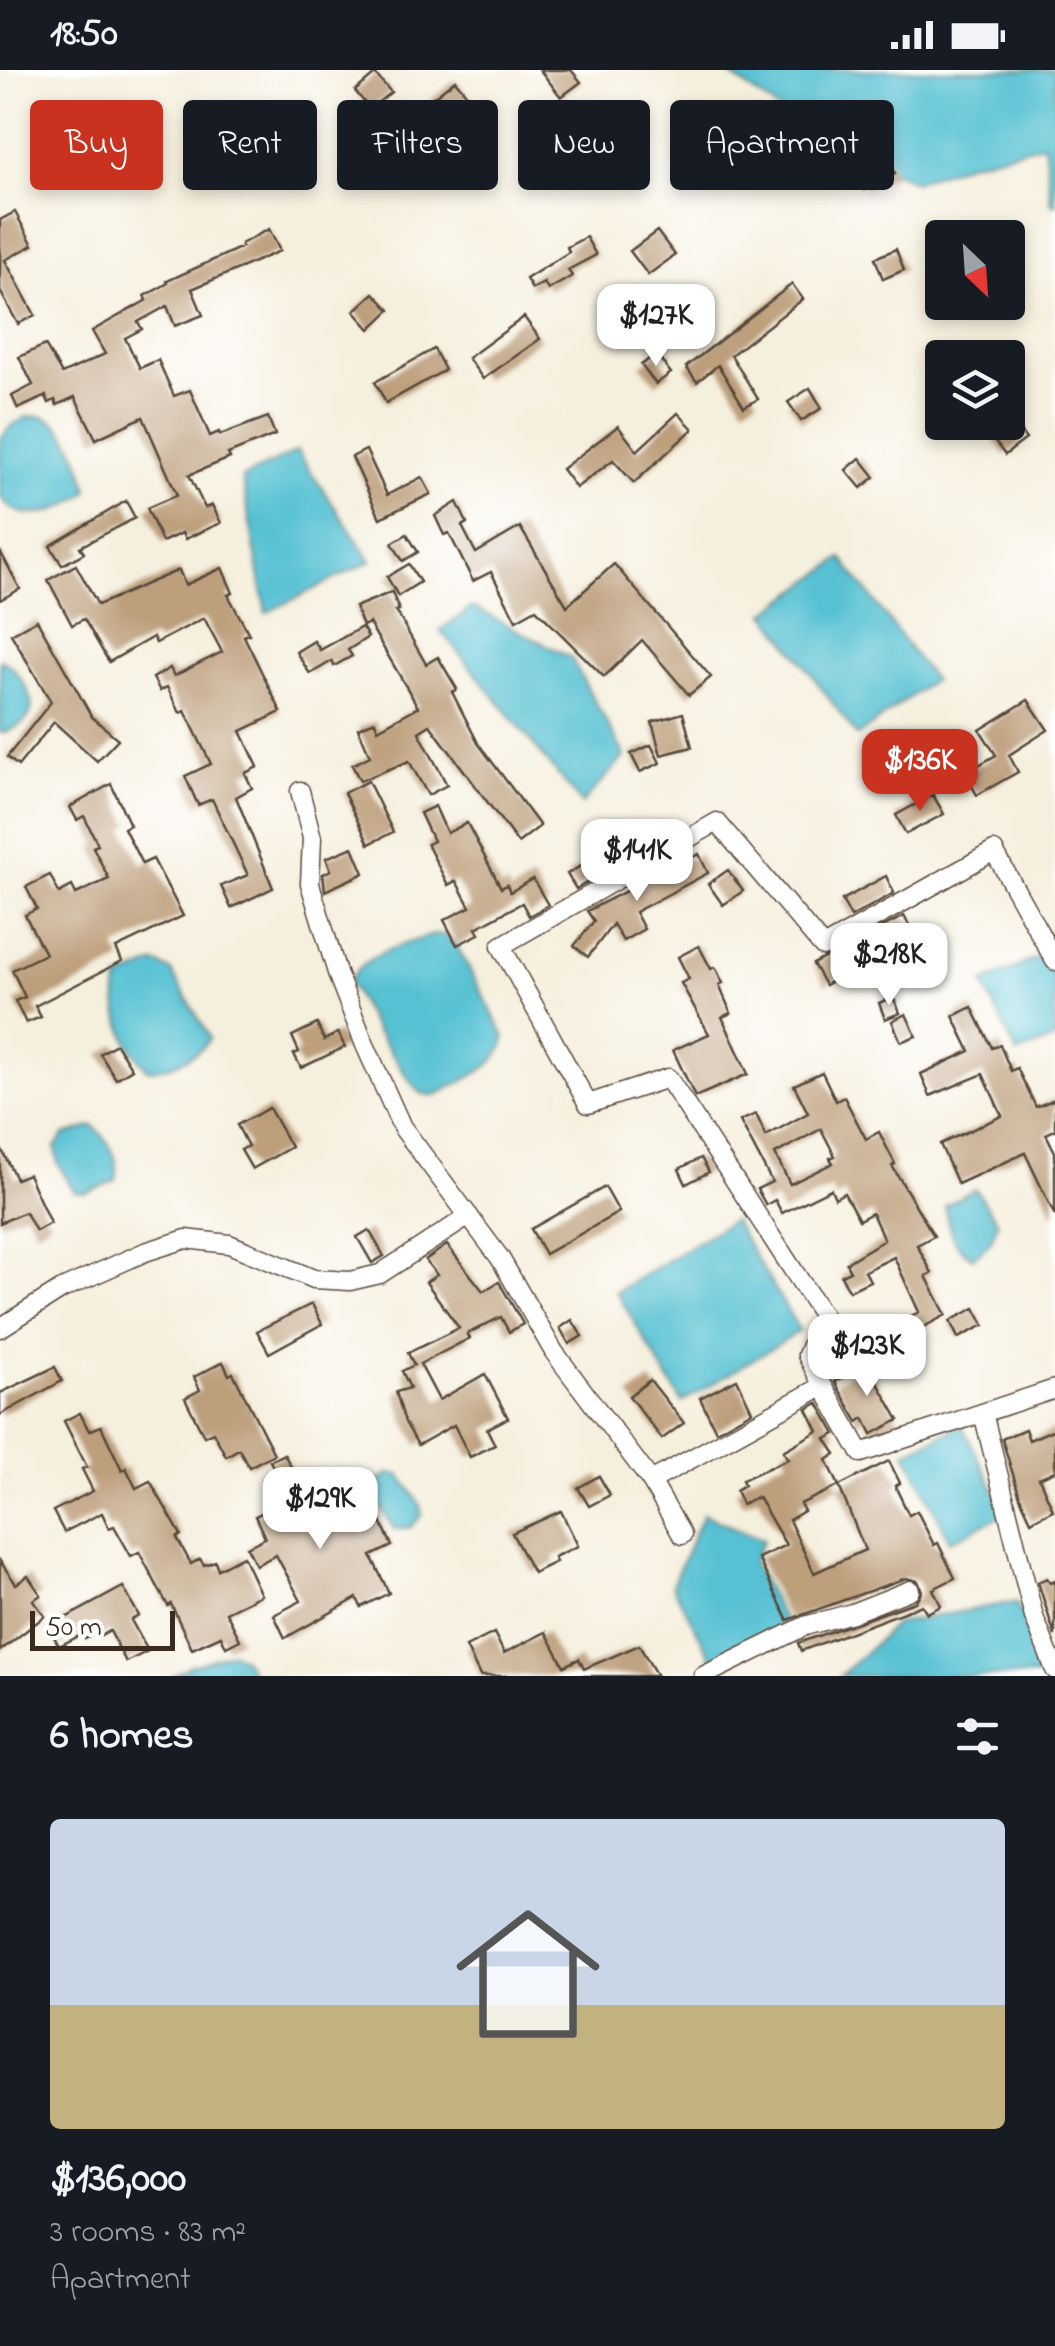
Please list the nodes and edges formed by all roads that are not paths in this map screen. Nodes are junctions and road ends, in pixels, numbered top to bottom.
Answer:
1 (300, 790) dead end
2 (1055, 960) edge
3 (468, 1216) junction
4 (0, 1328) edge
5 (823, 1386) junction
6 (1055, 1389) edge
7 (984, 1413) junction
8 (651, 1481) junction
9 (682, 1535) dead end
10 (910, 1590) dead end
11 (1055, 1670) edge
12 (703, 1676) edge

1 - 3 street
2 - 5 street
3 - 4 street
3 - 8 street
5 - 7 street
5 - 8 street
6 - 7 street
7 - 11 street
8 - 9 street
10 - 12 street

